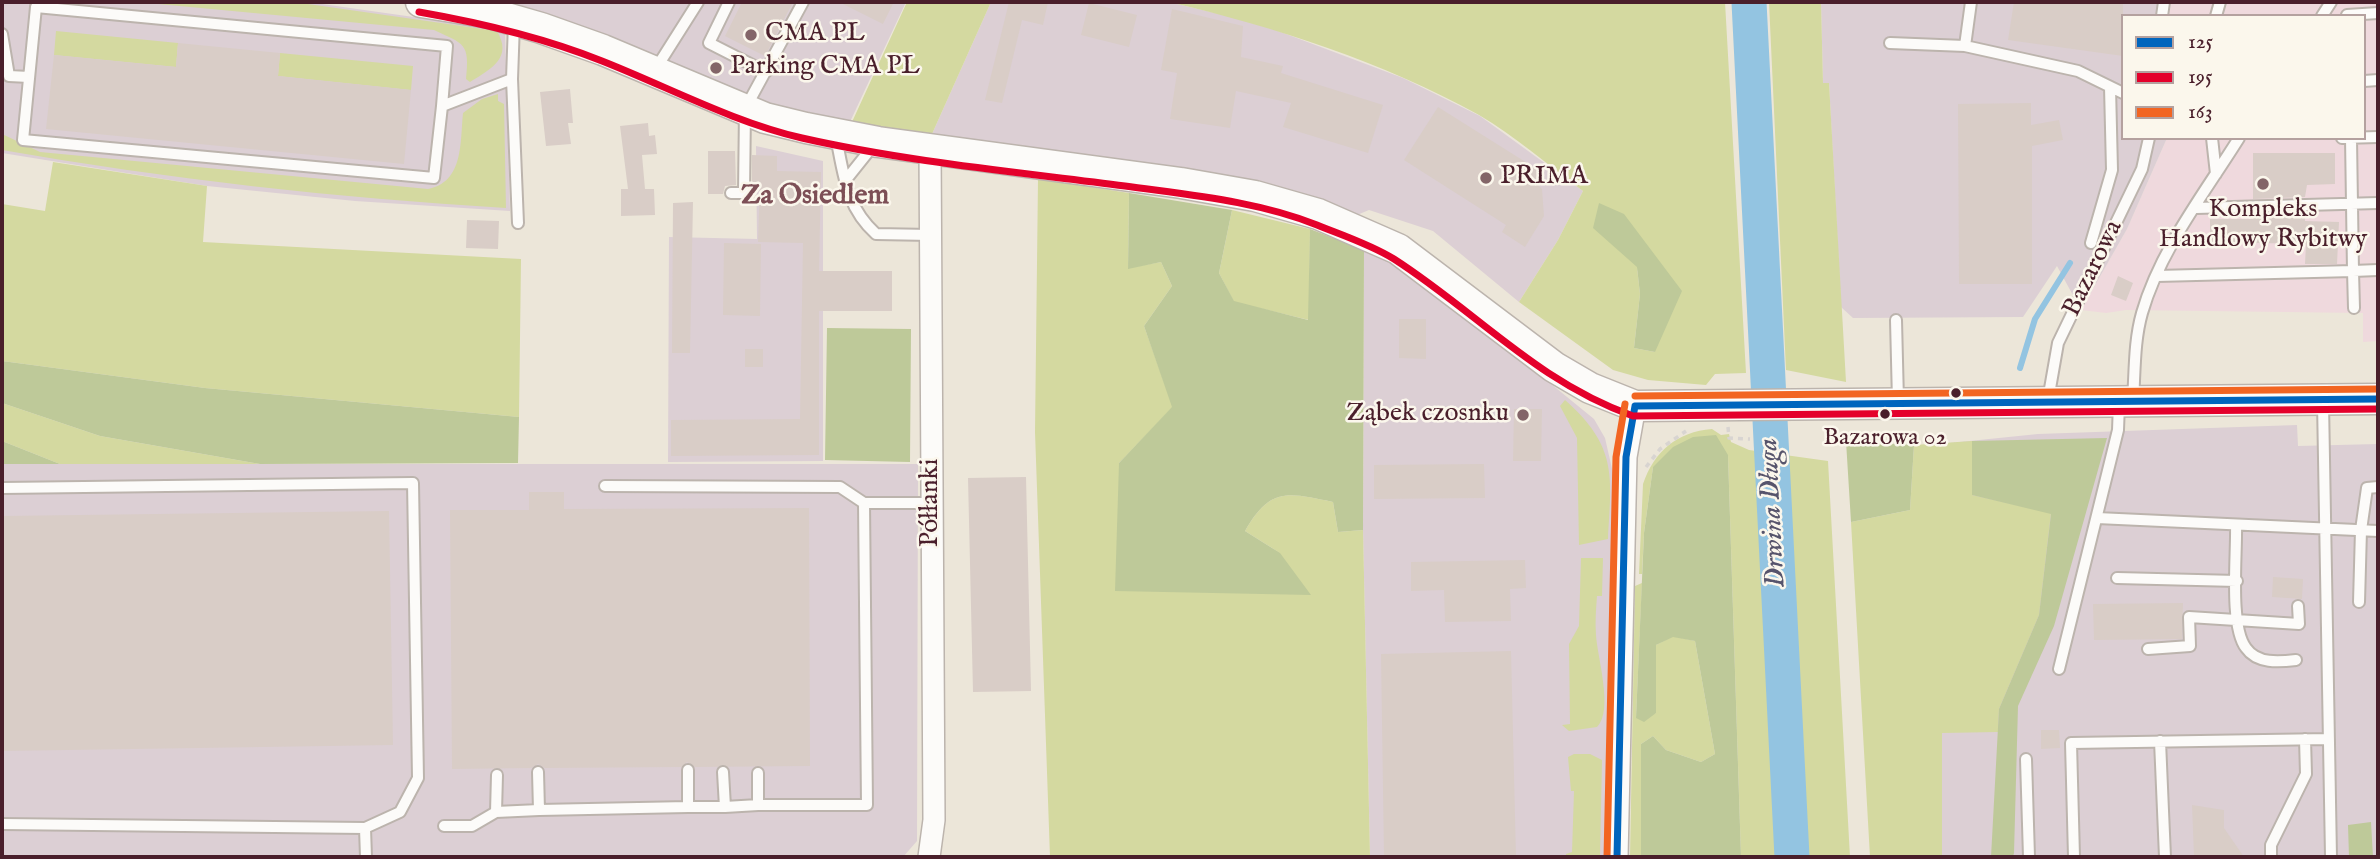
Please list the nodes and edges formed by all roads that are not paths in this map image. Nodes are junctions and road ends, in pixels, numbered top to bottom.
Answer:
1 (421, 2) edge
2 (698, 2) edge
3 (729, 2) edge
4 (803, 2) edge
5 (1971, 2) edge
6 (463, 5) edge
7 (514, 20) junction
8 (2, 34) edge
9 (1890, 43) dead end
10 (1965, 46) junction
11 (654, 72) junction
12 (765, 72) junction
13 (29, 77) junction
14 (512, 79) junction
15 (2110, 87) junction
16 (2121, 92) edge
17 (442, 106) junction
18 (745, 109) junction
19 (835, 135) junction
20 (2149, 140) edge
21 (2213, 140) edge
22 (2238, 140) edge
23 (2348, 140) edge
24 (878, 142) junction
25 (930, 148) junction
26 (2216, 174) junction
27 (845, 181) junction
28 (732, 193) dead end
29 (2378, 203) edge
30 (2352, 205) junction
31 (2196, 208) junction
32 (518, 223) dead end
33 (931, 235) junction
34 (2091, 243) dead end
35 (2378, 270) edge
36 (2353, 271) junction
37 (2157, 276) junction
38 (2354, 308) dead end
39 (1896, 320) dead end
40 (2378, 399) edge
41 (2323, 400) junction
42 (2048, 402) junction
43 (2126, 402) junction
44 (1898, 404) junction
45 (1634, 406) junction
46 (604, 486) dead end
47 (2378, 487) edge
48 (2, 488) edge
49 (864, 503) junction
50 (932, 503) junction
51 (2097, 519) junction
52 (2236, 525) junction
53 (2325, 530) junction
54 (2361, 530) junction
55 (2378, 531) edge
56 (2117, 578) dead end
57 (2237, 582) junction
58 (2359, 602) dead end
59 (2298, 606) dead end
60 (2238, 619) junction
61 (2148, 649) dead end
62 (2296, 660) dead end
63 (2059, 669) dead end
64 (2305, 739) junction
65 (2329, 739) junction
66 (2161, 741) junction
67 (2026, 759) dead end
68 (688, 770) dead end
69 (538, 772) dead end
70 (723, 772) dead end
71 (758, 773) dead end
72 (498, 775) dead end
73 (758, 805) junction
74 (688, 807) junction
75 (725, 807) junction
76 (539, 810) junction
77 (496, 813) junction
78 (2, 824) edge
79 (444, 826) dead end
80 (365, 828) junction
81 (366, 857) edge
82 (929, 857) edge
83 (1617, 857) edge
84 (2029, 857) edge
85 (2074, 857) edge
86 (2165, 857) edge
87 (2271, 857) edge
88 (2331, 857) edge

1 - 6 street
2 - 11 lane
3 - 12 lane
4 - 12 lane
5 - 10 lane
6 - 7 street
7 - 11 street
7 - 14 lane
8 - 13 lane
9 - 10 lane
10 - 15 lane
11 - 18 street
12 - 18 lane
13 - 17 lane
13 - 17 lane
14 - 17 lane
14 - 32 lane
15 - 16 lane
15 - 34 lane
18 - 19 street
18 - 28 lane
19 - 24 street
19 - 27 lane
20 - 42 lane, Bazarowa
21 - 26 lane
22 - 26 lane
23 - 30 lane
24 - 25 street
24 - 27 lane
25 - 33 street, Półłanki
25 - 45 street
26 - 31 lane
27 - 33 lane
29 - 30 lane
30 - 31 lane
30 - 36 lane
31 - 37 lane
33 - 50 street, Półłanki
35 - 36 lane
36 - 37 lane
36 - 38 lane
37 - 43 lane
39 - 44 lane
40 - 41 street
41 - 43 street
41 - 53 lane
42 - 43 street
42 - 44 street
43 - 51 lane
44 - 45 street
45 - 83 street
46 - 49 lane
47 - 54 lane
48 - 80 lane
49 - 50 lane
49 - 73 lane
50 - 82 street, Półłanki
51 - 52 lane
51 - 63 lane
52 - 53 lane
52 - 57 lane
53 - 54 lane
53 - 65 lane
54 - 55 lane
54 - 58 lane
56 - 57 lane
57 - 60 lane
59 - 60 lane
60 - 61 lane
60 - 62 lane
64 - 65 lane
64 - 66 lane
64 - 87 lane
65 - 88 lane
66 - 85 lane
66 - 86 lane
67 - 84 lane
68 - 74 lane
69 - 76 lane
70 - 75 lane
71 - 73 lane
72 - 77 lane
73 - 75 lane
74 - 75 lane
74 - 76 lane
76 - 77 lane
77 - 79 lane
78 - 80 lane
80 - 81 lane

